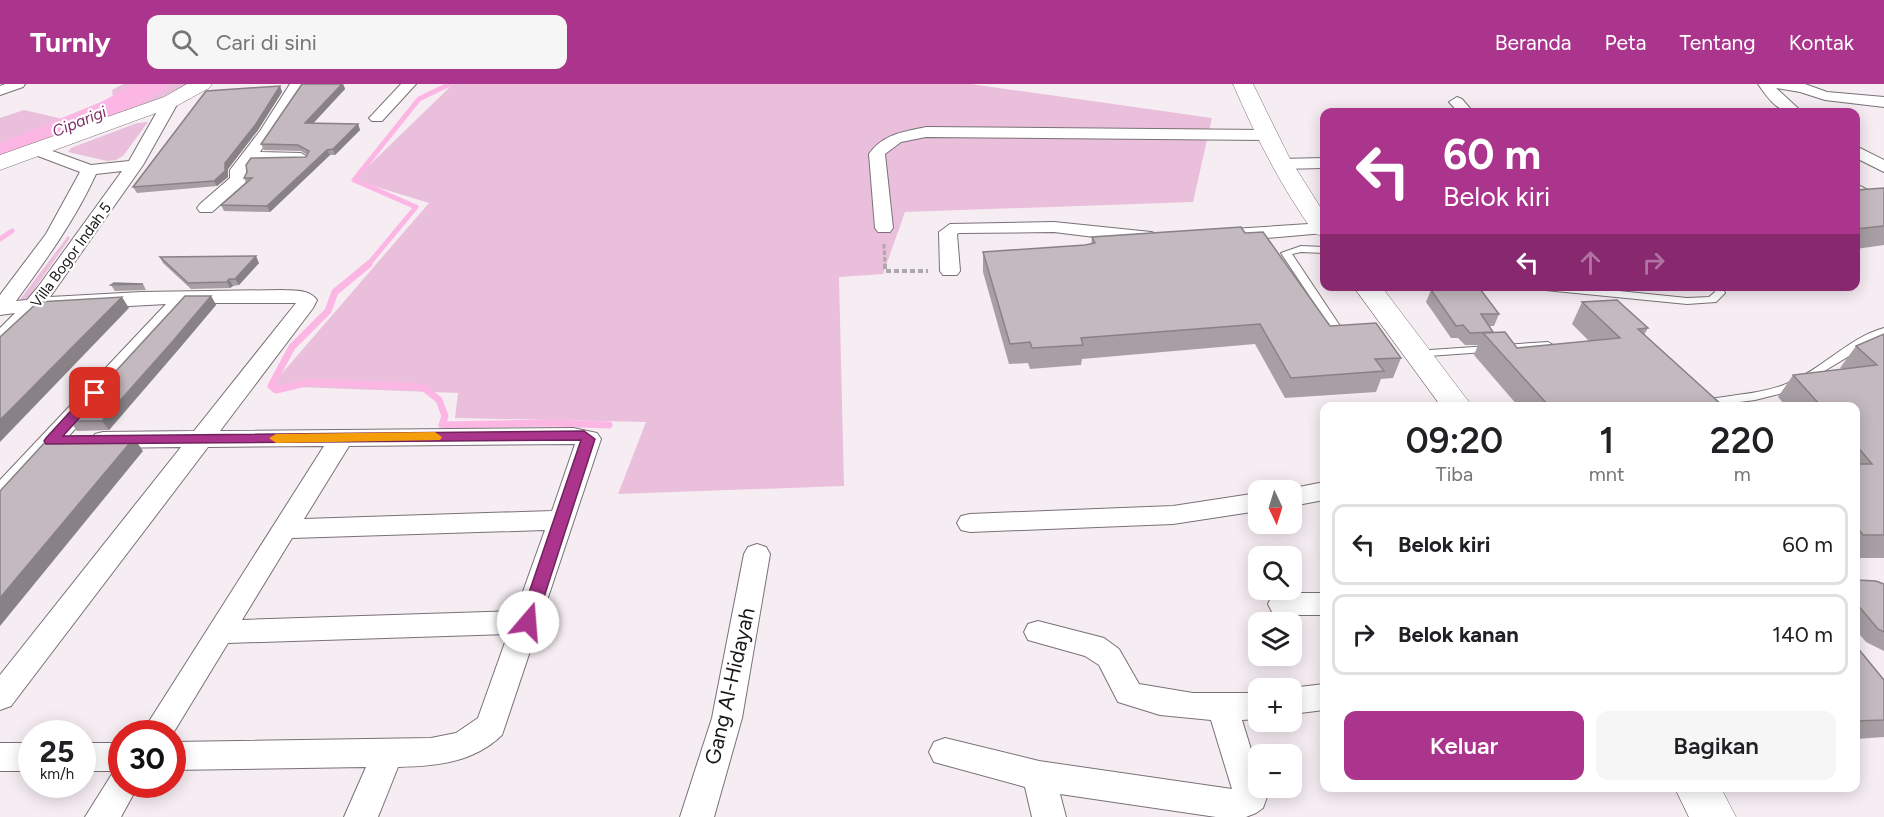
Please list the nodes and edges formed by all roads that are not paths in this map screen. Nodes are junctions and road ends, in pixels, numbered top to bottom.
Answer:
1 (18, 84) edge
2 (202, 84) edge
3 (298, 84) edge
4 (410, 84) edge
5 (1243, 84) edge
6 (1766, 84) edge
7 (1778, 84) edge
8 (0, 91) edge
9 (171, 101) junction
10 (1884, 102) edge
11 (1789, 108) edge
12 (377, 118) dead end
13 (1265, 135) junction
14 (36, 150) junction
15 (1860, 152) edge
16 (276, 156) junction
17 (249, 157) junction
18 (301, 158) edge
19 (0, 163) edge
20 (1320, 163) edge
21 (1280, 164) junction
22 (135, 165) junction
23 (1884, 167) edge
24 (90, 170) junction
25 (239, 179) junction
26 (1860, 189) edge
27 (1884, 202) edge
28 (206, 208) dead end
29 (884, 228) road end
30 (90, 230) junction
31 (1320, 230) edge
32 (54, 236) junction
33 (1220, 236) edge
34 (1320, 236) edge
35 (1320, 238) edge
36 (1167, 239) edge
37 (950, 271) road end
38 (1370, 291) edge
39 (1586, 291) edge
40 (1719, 291) edge
41 (182, 298) junction
42 (36, 304) junction
43 (0, 309) edge
44 (9, 324) edge
45 (1884, 331) edge
46 (1338, 332) edge
47 (0, 340) edge
48 (1556, 345) edge
49 (1415, 354) junction
50 (1454, 402) edge
51 (1715, 402) edge
52 (342, 437) junction
53 (201, 440) junction
54 (51, 441) junction
55 (1320, 492) edge
56 (1302, 494) edge
57 (0, 496) edge
58 (1248, 504) edge
59 (561, 520) junction
60 (970, 523) dead end
61 (283, 529) junction
62 (757, 554) dead end
63 (1282, 604) dead end
64 (1320, 604) edge
65 (528, 622) junction
66 (221, 632) junction
67 (1038, 632) dead end
68 (0, 697) edge
69 (1320, 698) edge
70 (1302, 700) edge
71 (1248, 707) edge
72 (1224, 709) junction
73 (165, 720) edge
74 (388, 752) junction
75 (945, 752) dead end
76 (186, 756) edge
77 (0, 757) edge
78 (18, 757) edge
79 (1039, 776) junction
80 (1699, 792) edge
81 (114, 798) edge
82 (102, 817) edge
83 (361, 817) edge
84 (697, 817) edge
85 (1049, 817) edge
86 (1713, 817) edge

1 - 8 street
2 - 9 main road
3 - 17 street
4 - 12 street
5 - 13 main road
6 - 11 street
7 - 10 street
9 - 14 main road
9 - 22 street, Villa Bogor Indah 5
13 - 21 main road
13 - 29 street
14 - 19 main road
14 - 24 street
15 - 23 street
16 - 17 street
16 - 18 street
16 - 25 street
17 - 25 street
20 - 21 street
21 - 31 main road
22 - 24 street
22 - 30 street, Villa Bogor Indah 5
24 - 32 street, Villa Bogor Indah 5
25 - 28 street
26 - 27 lane
30 - 32 street
30 - 42 street, Villa Bogor Indah 5
32 - 43 street, Villa Bogor Indah 5
33 - 34 street
35 - 46 lane
36 - 37 street
38 - 49 main road
39 - 40 lane
41 - 42 street
41 - 53 street
41 - 54 street
42 - 43 street
42 - 44 street, Villa Bogor Indah 5
44 - 47 street, Villa Bogor Indah 5
45 - 51 lane
48 - 49 lane
49 - 50 main road
52 - 53 street
52 - 59 street
52 - 61 street
53 - 54 street
53 - 68 street
54 - 57 street
55 - 56 street
58 - 60 street
59 - 61 street
59 - 65 street
61 - 66 street
62 - 84 street, Gang Al-Hidayah
63 - 64 street
65 - 66 street
65 - 74 street
66 - 73 street
67 - 72 street
69 - 70 street
71 - 72 street
72 - 79 street
74 - 76 street
74 - 83 street
75 - 79 street
77 - 78 street
79 - 85 street
80 - 86 main road
81 - 82 street

